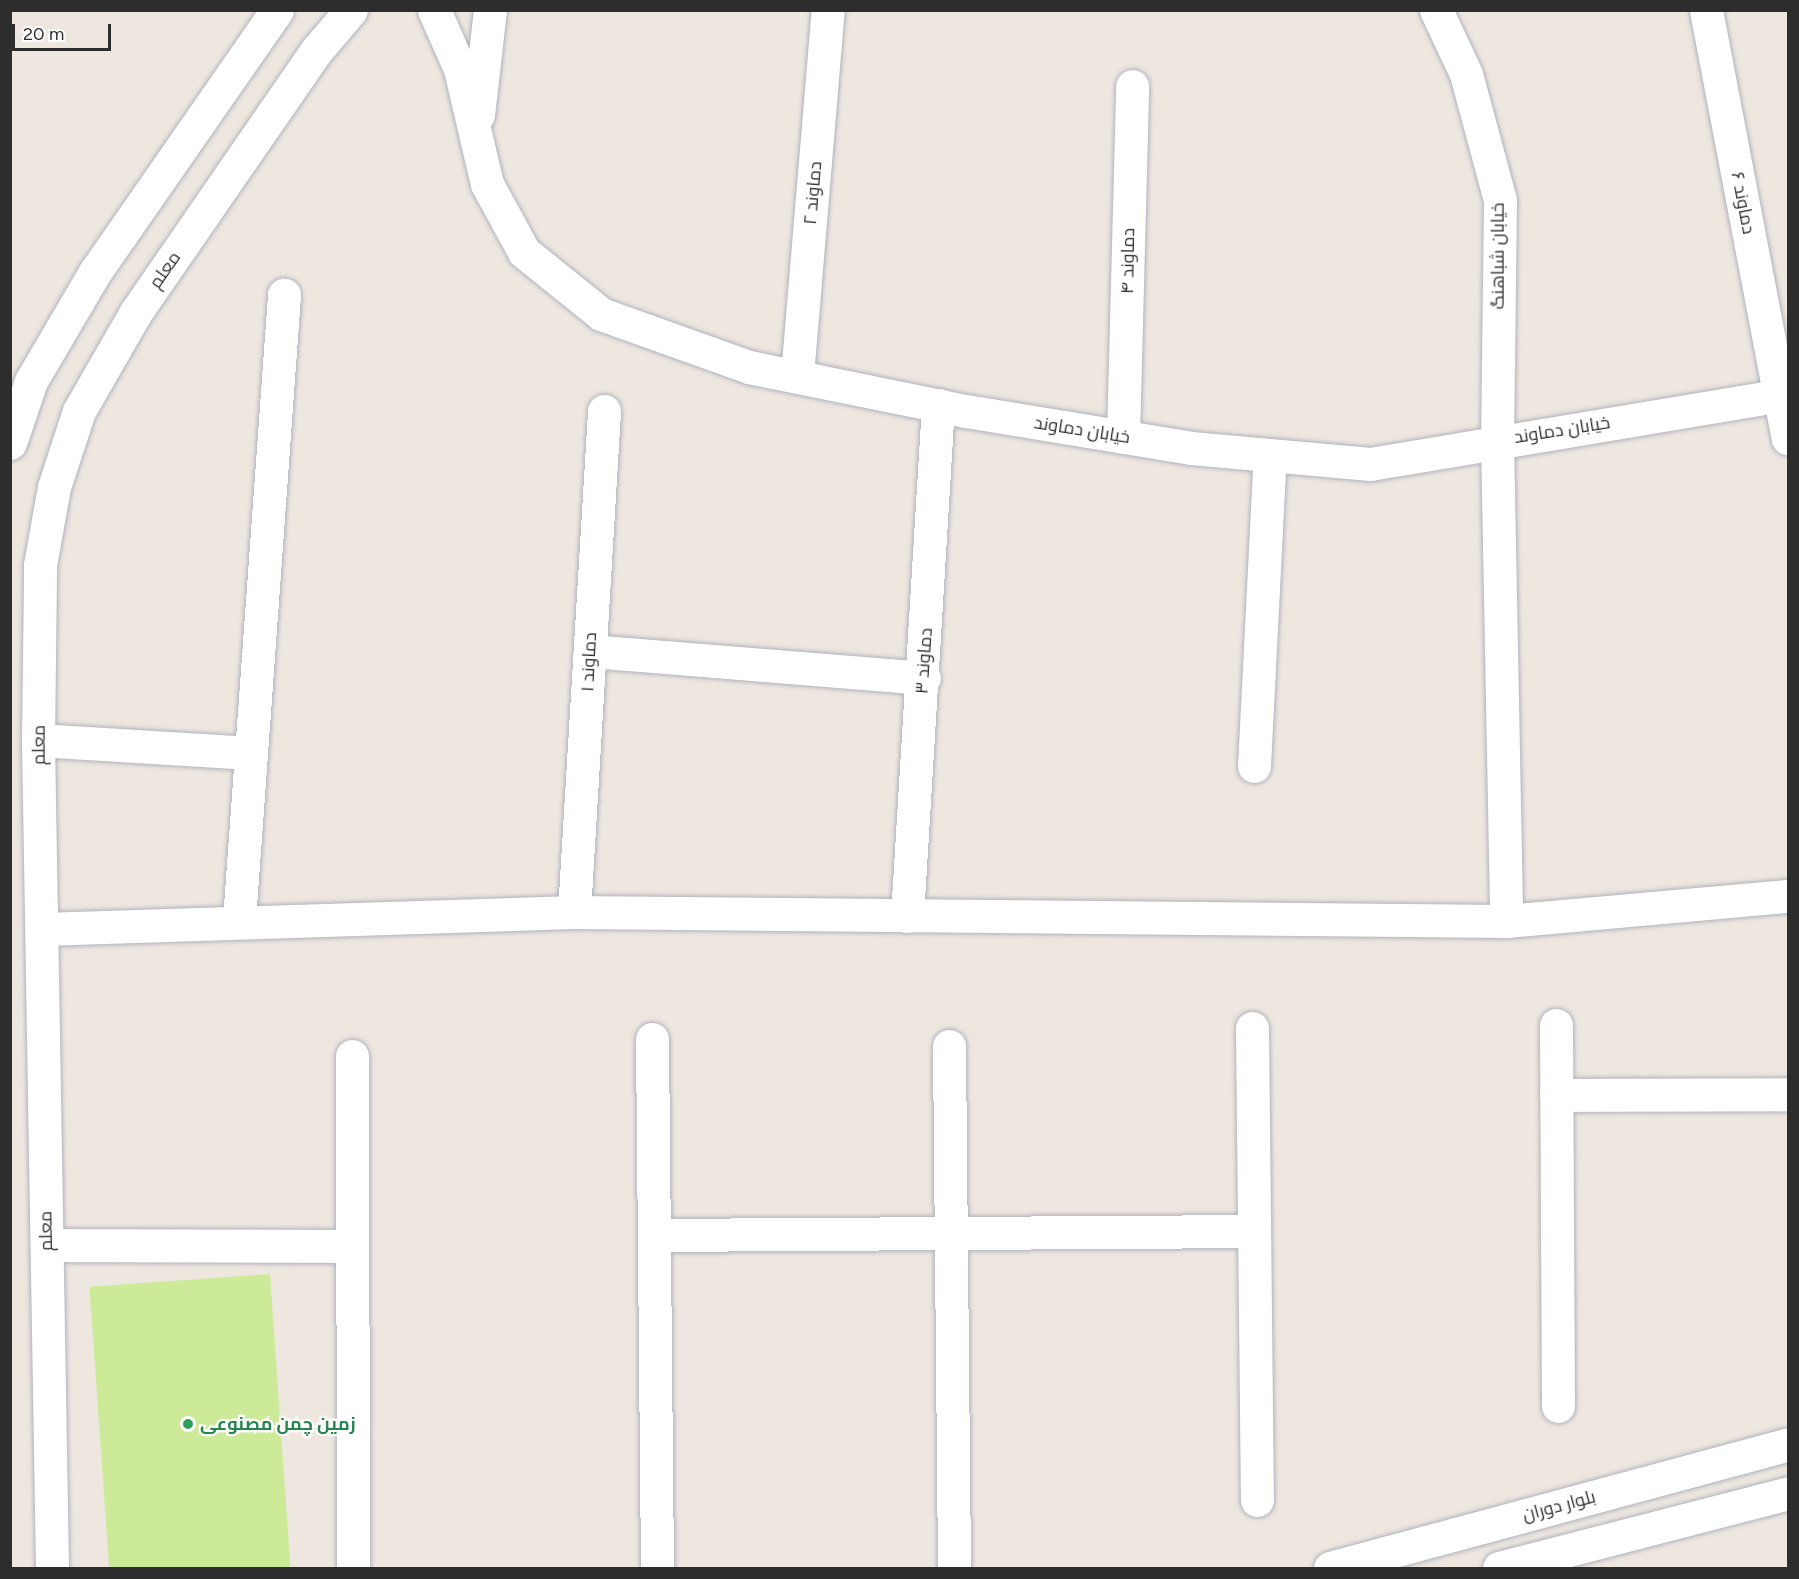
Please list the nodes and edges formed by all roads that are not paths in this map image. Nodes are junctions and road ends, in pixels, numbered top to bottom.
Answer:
1 (277, 10) edge
2 (351, 10) edge
3 (434, 10) edge
4 (490, 10) edge
5 (828, 10) edge
6 (1436, 10) edge
7 (1706, 10) edge
8 (1132, 86) dead end
9 (475, 143) junction
10 (284, 295) dead end
11 (797, 376) junction
12 (1784, 395) edge
13 (938, 405) junction
14 (604, 411) dead end
15 (1123, 437) junction
16 (1788, 438) edge
17 (1497, 440) junction
18 (10, 443) edge
19 (1270, 455) junction
20 (590, 651) junction
21 (924, 678) junction
22 (38, 740) junction
23 (251, 753) junction
24 (1254, 766) dead end
25 (1788, 896) edge
26 (574, 912) junction
27 (907, 916) junction
28 (239, 920) junction
29 (1506, 921) junction
30 (42, 929) junction
31 (1556, 1025) dead end
32 (1252, 1028) dead end
33 (652, 1039) dead end
34 (949, 1046) dead end
35 (352, 1056) dead end
36 (1788, 1094) edge
37 (1556, 1095) junction
38 (1254, 1232) junction
39 (950, 1233) junction
40 (654, 1235) junction
41 (47, 1245) junction
42 (352, 1245) junction
43 (1558, 1406) dead end
44 (1788, 1444) edge
45 (1788, 1493) edge
46 (1257, 1500) dead end
47 (1387, 1561) edge
48 (52, 1569) edge
49 (353, 1569) edge
50 (657, 1569) edge
51 (954, 1569) edge
52 (1330, 1569) edge
53 (1499, 1569) edge

1 - 18 street
2 - 22 street, معلم
3 - 9 street, خیابان دماوند
4 - 9 street
5 - 11 street, دماوند ۲
6 - 17 street, خیابان شباهنگ
7 - 12 street, دماوند ۶
8 - 15 street, دماوند ۴
9 - 11 street, خیابان دماوند
10 - 23 street
11 - 13 street, خیابان دماوند
12 - 16 street, دماوند ۶
12 - 17 street, خیابان دماوند
13 - 15 street, خیابان دماوند
13 - 21 street, دماوند ۳
14 - 20 street, دماوند ۱
15 - 19 street, خیابان دماوند
17 - 19 street, خیابان دماوند
17 - 29 street, خیابان شباهنگ
19 - 24 street
20 - 21 street
20 - 26 street, دماوند ۱
21 - 27 street, دماوند ۳
22 - 23 street
22 - 30 street, معلم
23 - 28 street
25 - 29 street
26 - 27 street
26 - 28 street
27 - 29 street
28 - 30 street
30 - 41 street, معلم
31 - 37 street
32 - 38 street
33 - 40 street
34 - 39 street
35 - 42 street
36 - 37 street
37 - 43 street
38 - 39 street
38 - 46 street
39 - 40 street
39 - 51 street
40 - 50 street
41 - 42 street
41 - 48 street, معلم
42 - 49 street
44 - 47 street, بلوار دوران
45 - 53 street
47 - 52 street, بلوار دوران

